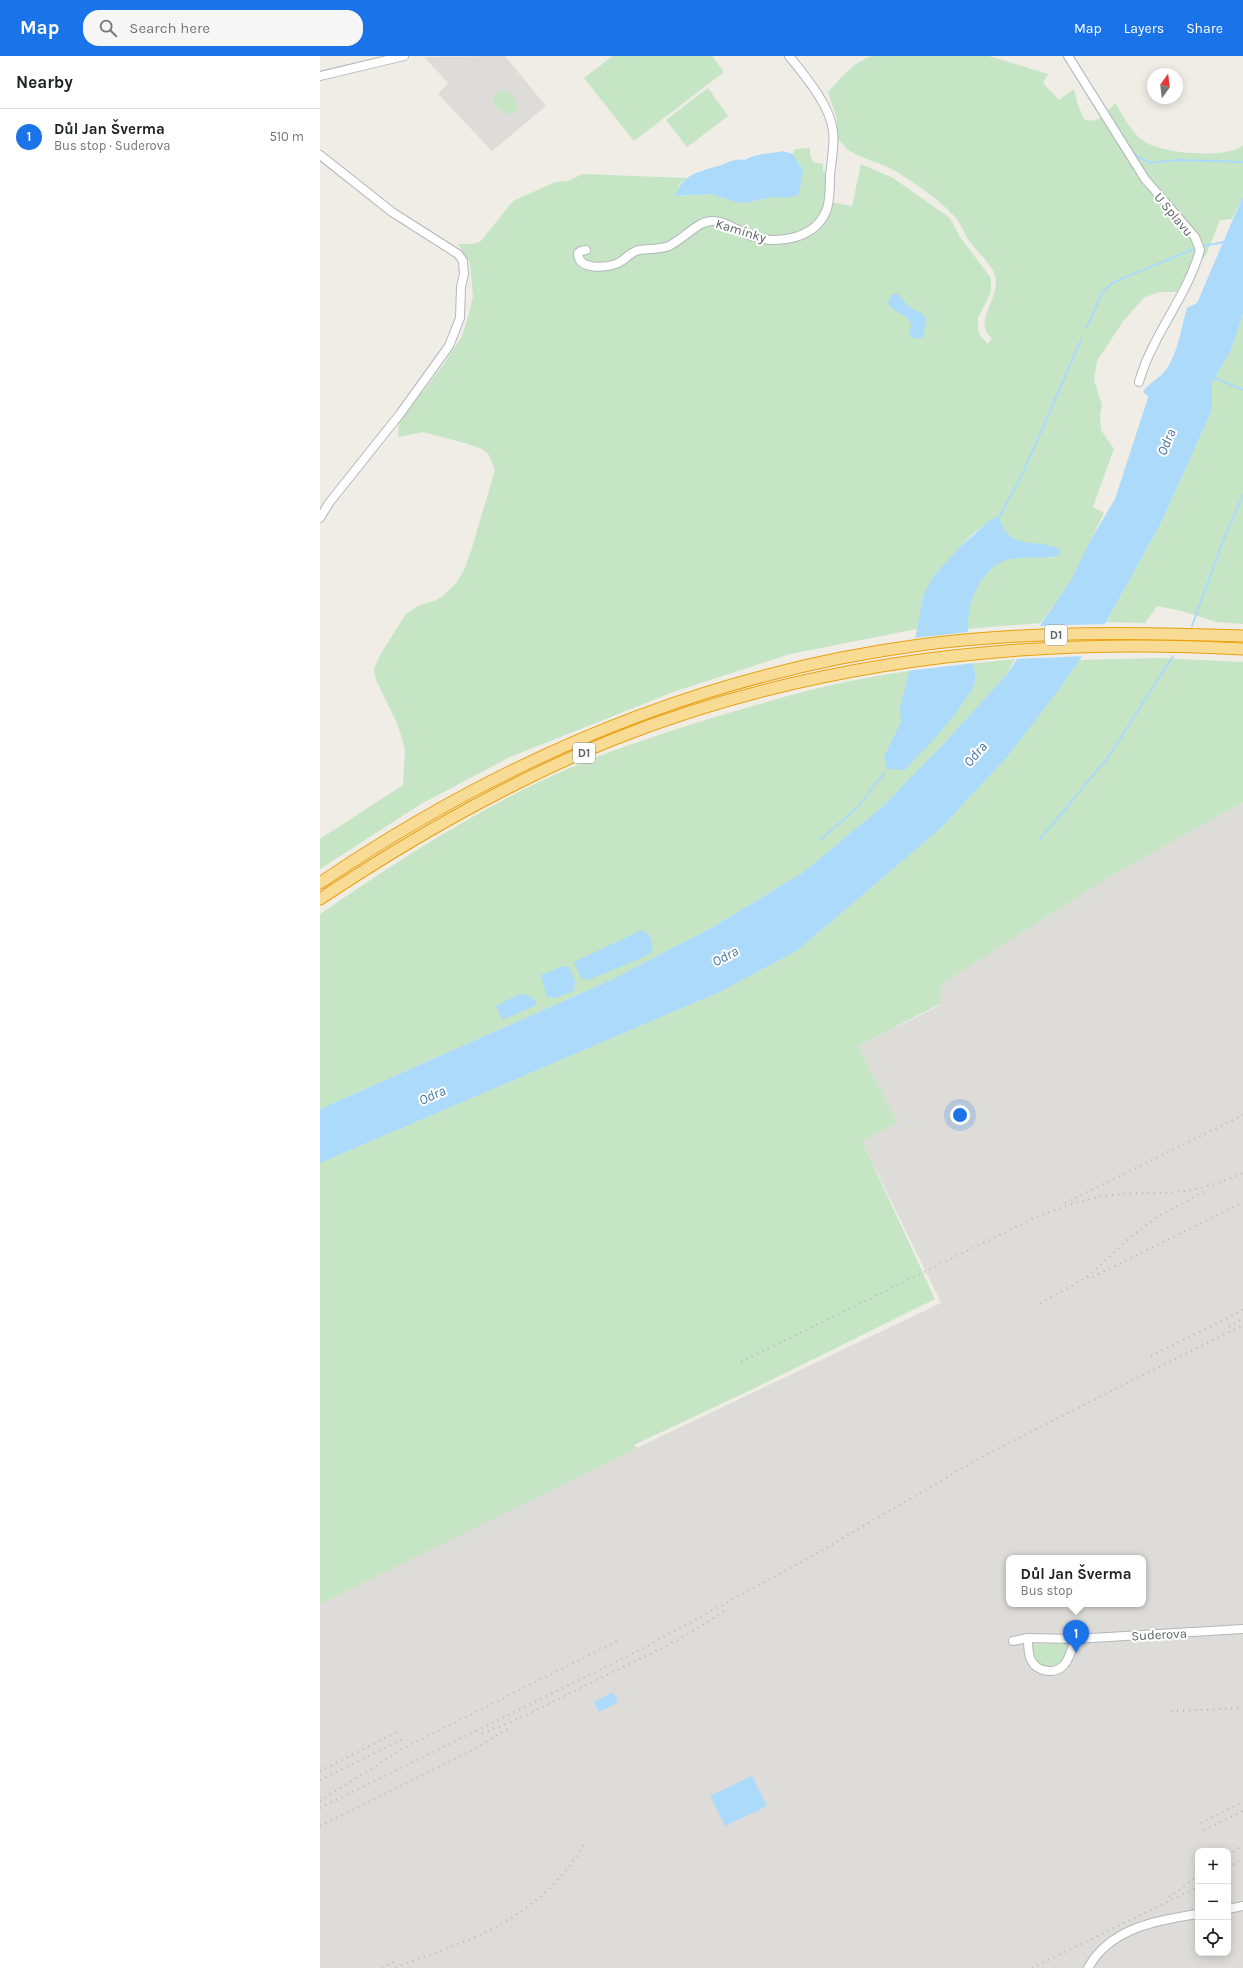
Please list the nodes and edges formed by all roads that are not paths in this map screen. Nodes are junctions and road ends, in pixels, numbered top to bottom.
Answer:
1 (404, 56) edge
2 (789, 56) edge
3 (1068, 56) edge
4 (320, 76) edge
5 (320, 156) edge
6 (586, 250) dead end
7 (1139, 382) dead end
8 (320, 518) edge
9 (1243, 636) edge
10 (1243, 649) edge
11 (320, 883) edge
12 (320, 899) edge
13 (1243, 1629) edge
14 (1028, 1638) junction
15 (1075, 1639) junction
16 (1013, 1641) dead end
17 (1243, 1906) edge
18 (1231, 1908) edge
19 (1195, 1915) edge
20 (1088, 1968) edge

1 - 4 street
2 - 6 street, Kamínky
3 - 7 street, U Splavu
5 - 8 street
9 - 11 highway, D1
10 - 12 highway, D1
13 - 15 street, Suderova
14 - 15 street, Suderova
14 - 15 street
14 - 16 street, Suderova
17 - 18 street
19 - 20 street

